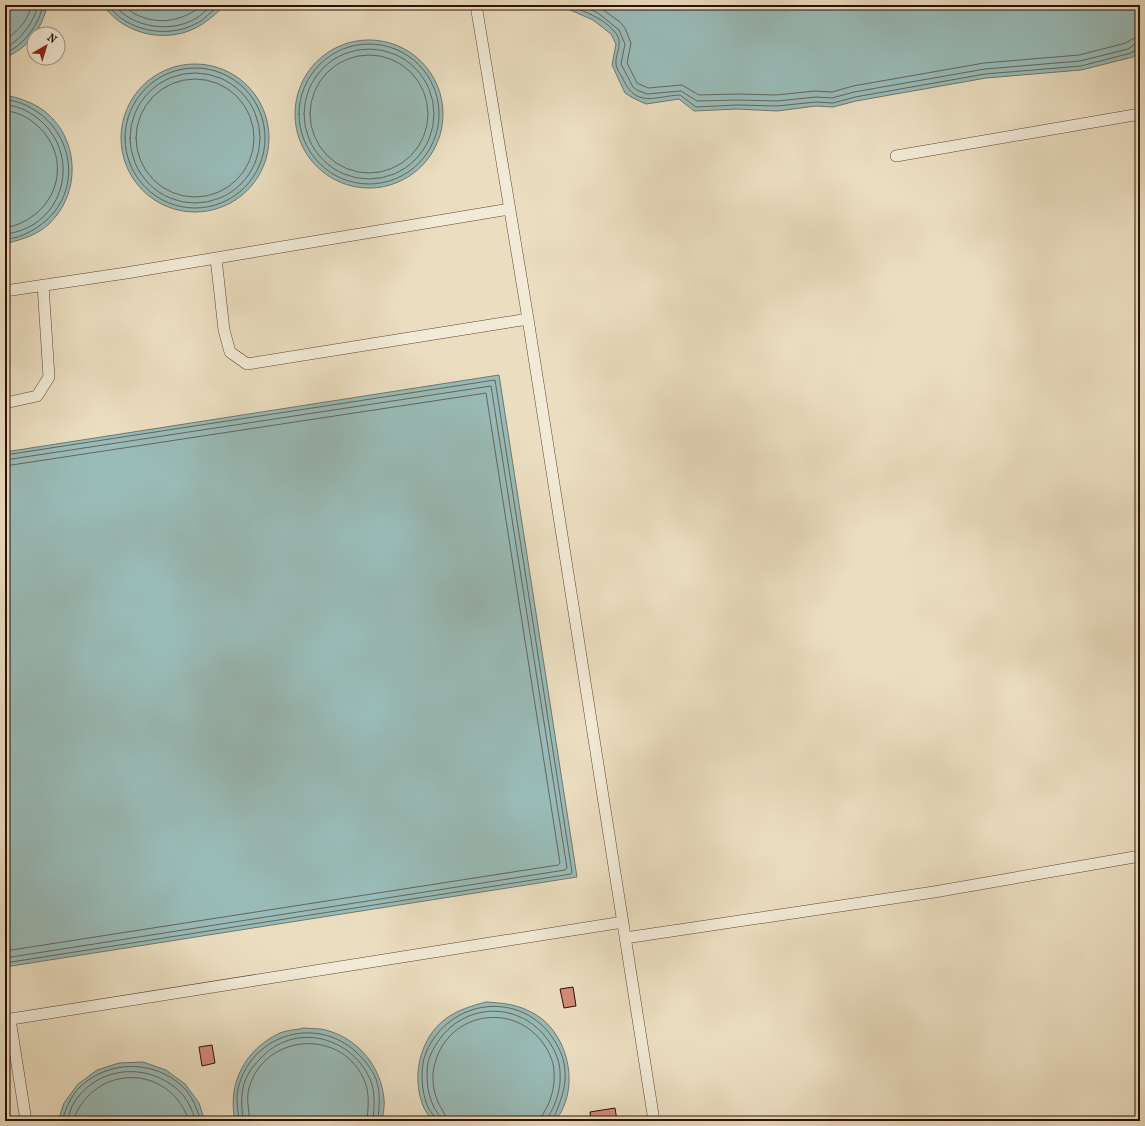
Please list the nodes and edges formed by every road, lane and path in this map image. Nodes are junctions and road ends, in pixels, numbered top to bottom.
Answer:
1 (476, 5) edge
2 (1140, 114) edge
3 (896, 156) dead end
4 (510, 209) junction
5 (216, 258) junction
6 (43, 285) junction
7 (5, 291) edge
8 (528, 319) junction
9 (5, 403) edge
10 (1140, 856) edge
11 (623, 922) junction
12 (625, 938) junction
13 (8, 1019) edge
14 (26, 1121) edge
15 (654, 1121) edge

1 - 4 lane
2 - 3 lane
4 - 5 lane
4 - 8 lane
5 - 6 lane
5 - 8 lane
6 - 7 lane
6 - 9 lane
8 - 11 lane
10 - 12 lane
11 - 12 lane
11 - 13 lane
12 - 15 lane
13 - 14 lane

